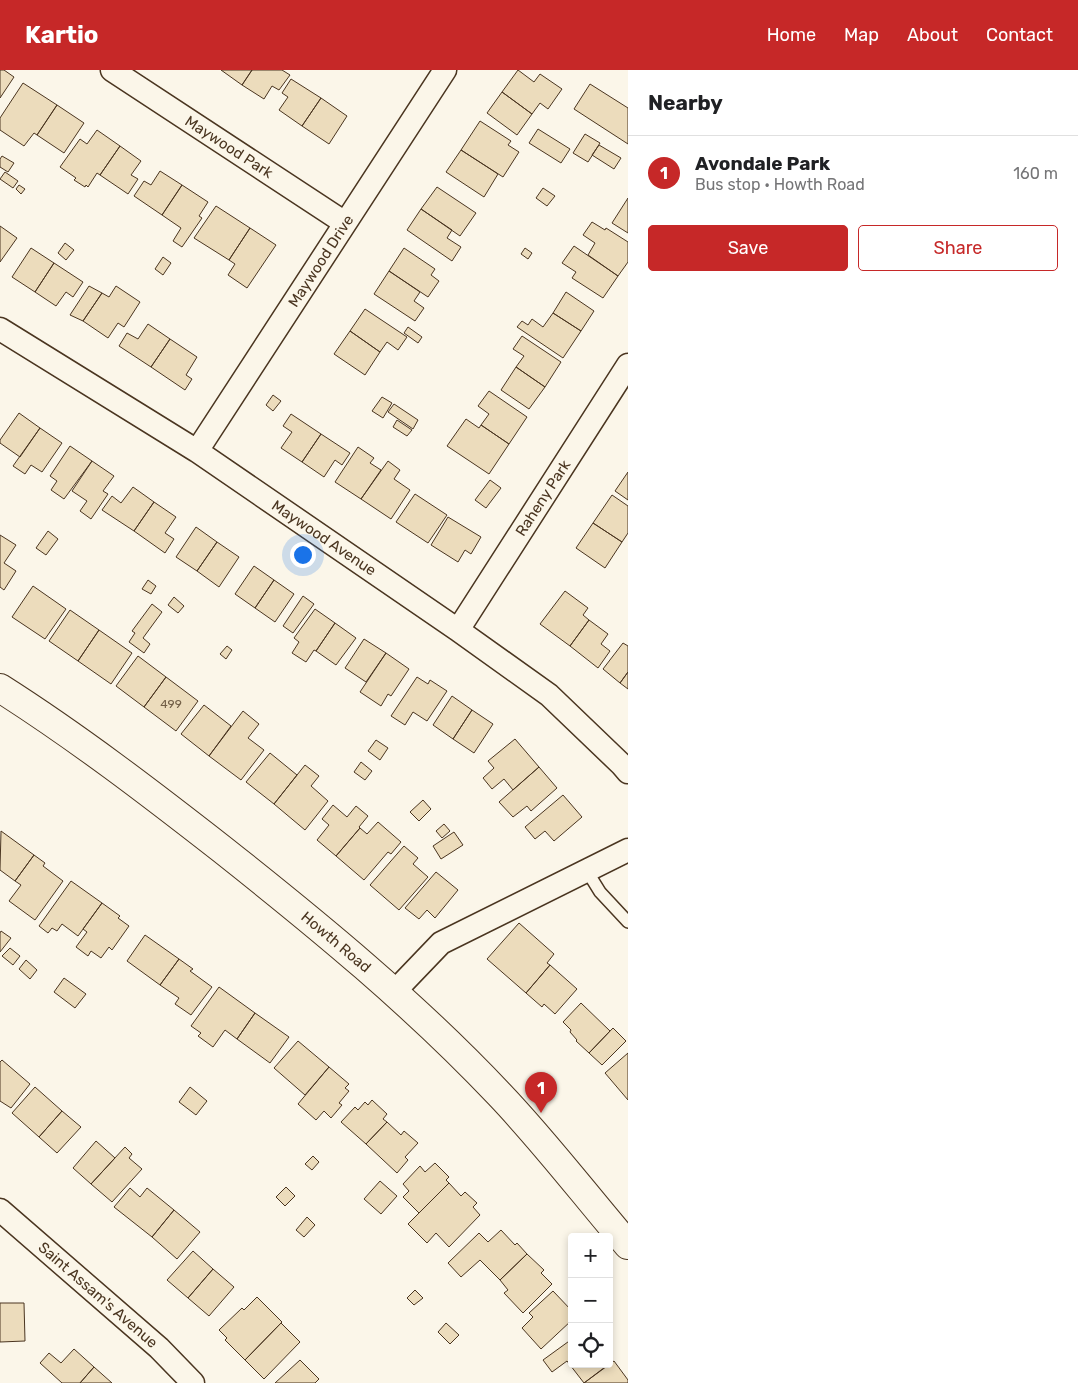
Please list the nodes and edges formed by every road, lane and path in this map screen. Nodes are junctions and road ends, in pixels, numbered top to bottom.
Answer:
1 (112, 70) edge
2 (445, 70) edge
3 (346, 224) junction
4 (0, 329) edge
5 (628, 365) edge
6 (197, 451) junction
7 (458, 630) junction
8 (0, 688) edge
9 (628, 772) edge
10 (628, 850) edge
11 (587, 871) junction
12 (628, 922) edge
13 (395, 991) junction
14 (0, 1210) edge
15 (628, 1245) edge
16 (193, 1383) edge

1 - 3 street, Maywood Park
2 - 3 street, Maywood Drive
3 - 6 street, Maywood Drive
4 - 6 street, Maywood Avenue
5 - 7 street, Raheny Park
6 - 7 street, Maywood Avenue
7 - 9 street, Maywood Avenue
8 - 13 main road, Howth Road
10 - 11 street
11 - 12 lane
11 - 13 street
13 - 15 main road, Howth Road
14 - 16 street, Saint Assam's Avenue

